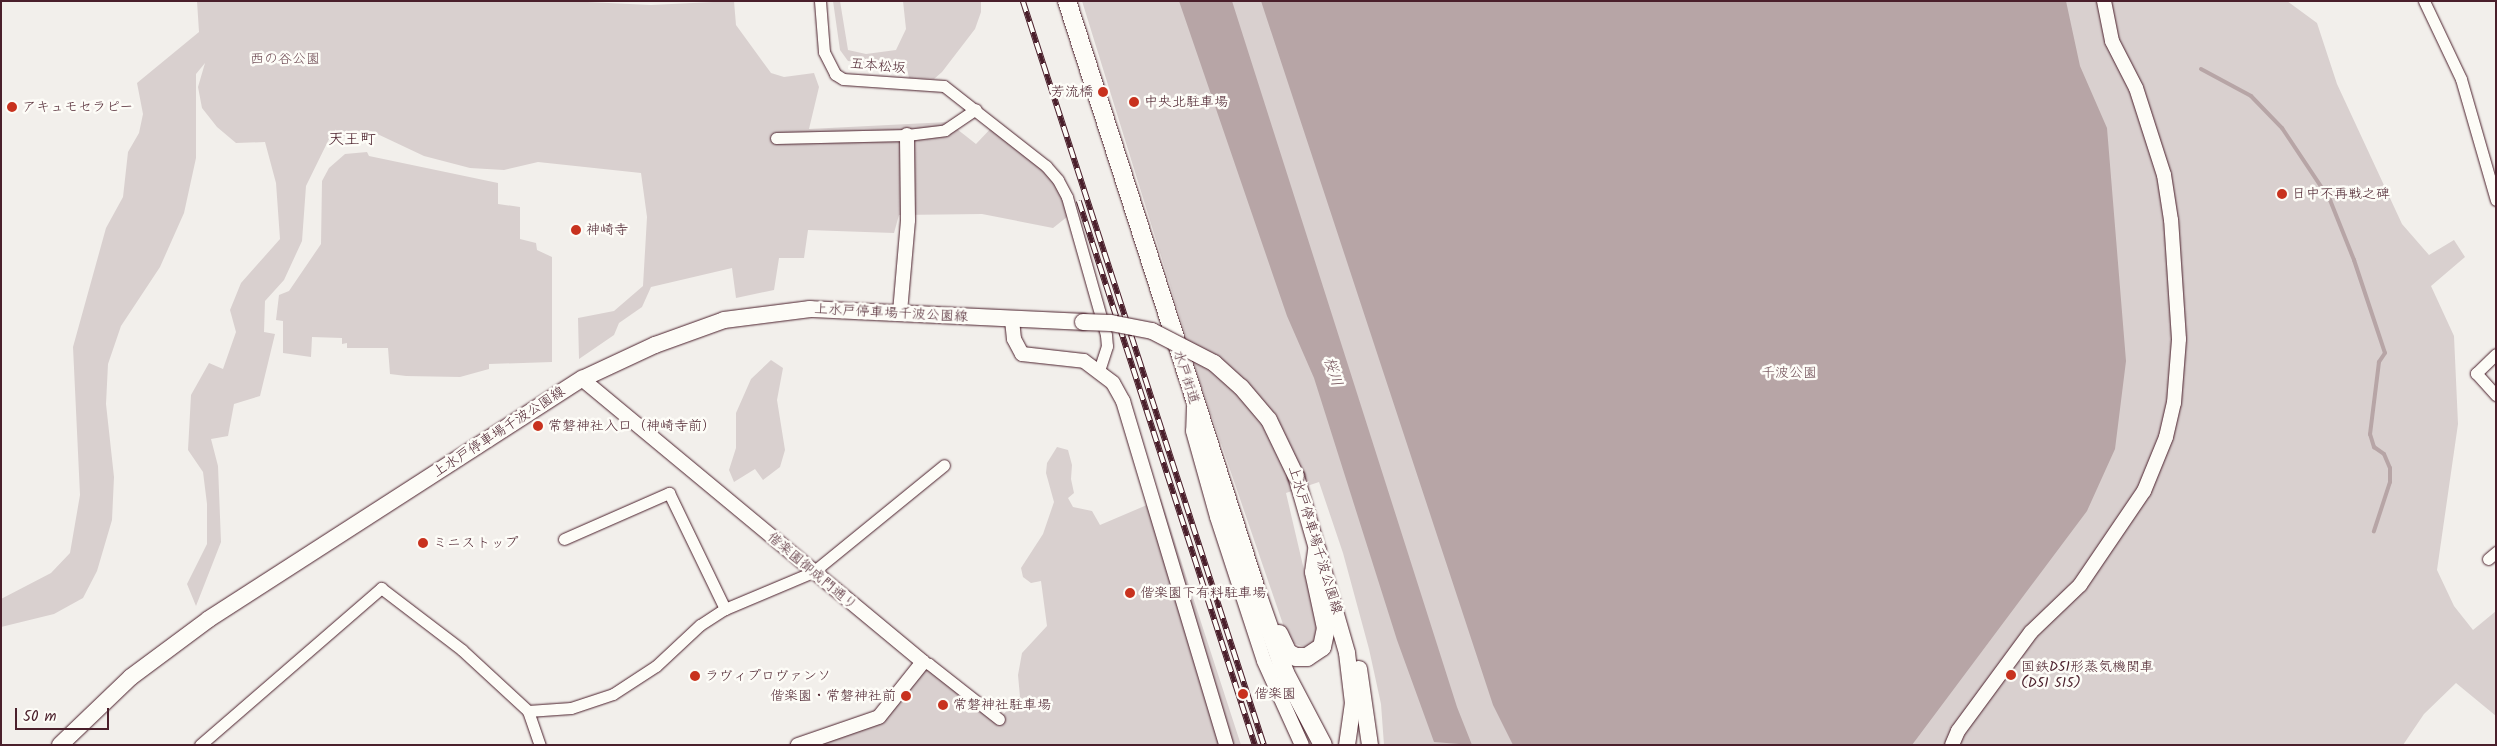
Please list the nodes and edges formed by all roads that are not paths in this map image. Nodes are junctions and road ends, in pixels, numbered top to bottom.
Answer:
1 (820, 1) edge
2 (1067, 1) edge
3 (2104, 1) edge
4 (2424, 1) edge
5 (976, 109) junction
6 (907, 135) junction
7 (776, 138) dead end
8 (2496, 200) edge
9 (900, 312) junction
10 (1012, 320) junction
11 (2496, 354) edge
12 (1099, 370) junction
13 (582, 379) junction
14 (2496, 395) edge
15 (1194, 402) junction
16 (944, 464) dead end
17 (564, 538) dead end
18 (1317, 550) junction
19 (813, 572) junction
20 (1259, 599) junction
21 (725, 609) junction
22 (1341, 625) junction
23 (923, 662) junction
24 (528, 711) junction
25 (999, 719) dead end
26 (60, 745) edge
27 (200, 745) edge
28 (540, 745) edge
29 (798, 745) edge
30 (1226, 745) edge
31 (1302, 745) edge
32 (1323, 745) edge
33 (1346, 745) edge
34 (1370, 745) edge
35 (1952, 745) edge

1 - 5 street, 五本松坂
2 - 15 main road, 水戸街道
3 - 35 street
4 - 8 street
5 - 6 street
5 - 12 street
6 - 7 street
6 - 9 street
9 - 10 main road, 上水戸停車場千波公園線
9 - 13 main road, 上水戸停車場千波公園線
10 - 12 street
10 - 18 main road, 上水戸停車場千波公園線, bridge
11 - 14 street
12 - 30 street
13 - 19 street, 偕楽園御成門通り
13 - 26 main road, 上水戸停車場千波公園線
15 - 20 main road, 水戸街道
15 - 31 street
16 - 19 street
17 - 21 street
18 - 20 main road
18 - 22 main road, 上水戸停車場千波公園線
19 - 21 street
19 - 23 street, 偕楽園御成門通り
20 - 32 main road, 水戸街道
21 - 24 street
22 - 33 main road, 上水戸停車場千波公園線
22 - 34 main road
23 - 25 street
23 - 29 street
24 - 27 street
24 - 28 street

